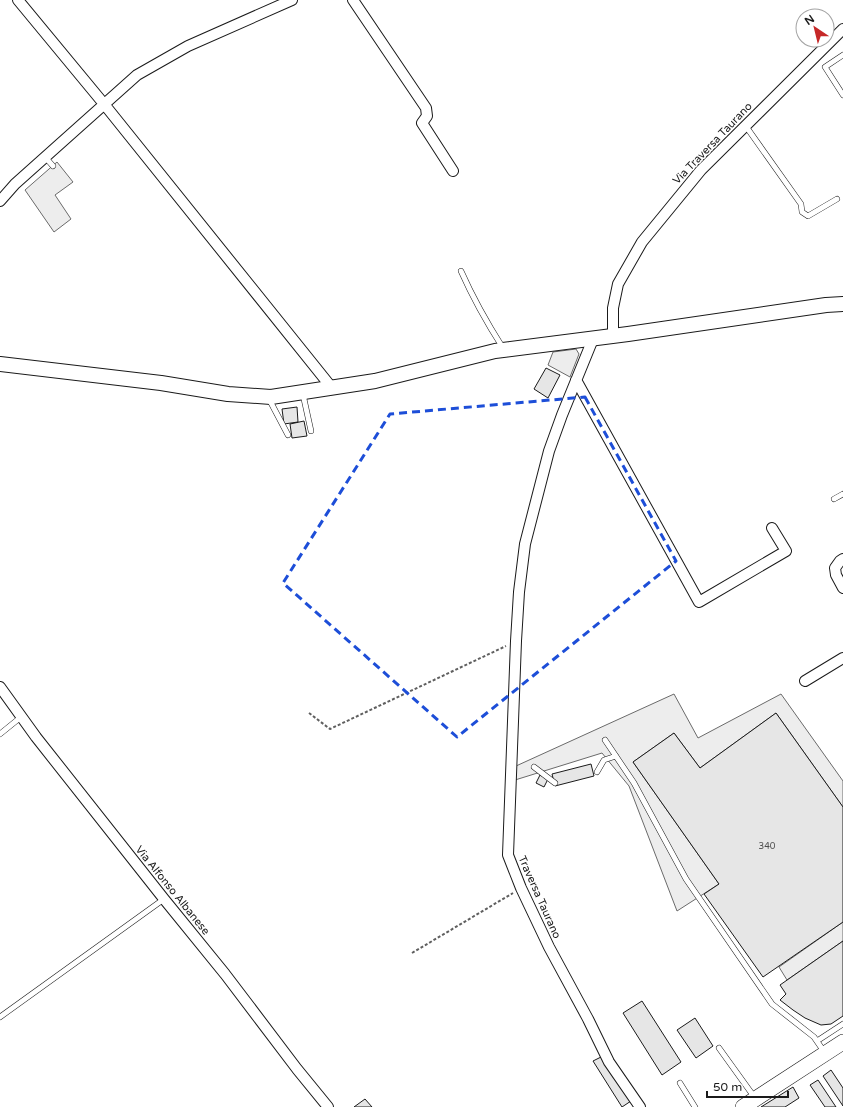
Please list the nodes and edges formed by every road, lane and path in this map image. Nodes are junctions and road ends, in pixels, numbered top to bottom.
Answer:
1 (18, 0) edge
2 (292, 0) edge
3 (353, 0) edge
4 (843, 29) edge
5 (843, 55) edge
6 (843, 95) edge
7 (104, 104) junction
8 (745, 125) junction
9 (45, 157) junction
10 (52, 166) dead end
11 (453, 171) dead end
12 (837, 199) dead end
13 (0, 201) edge
14 (461, 271) dead end
15 (843, 304) edge
16 (613, 336) junction
17 (593, 339) junction
18 (505, 350) junction
19 (0, 364) edge
20 (576, 380) junction
21 (332, 388) junction
22 (306, 392) junction
23 (268, 397) junction
24 (311, 431) dead end
25 (288, 435) dead end
26 (843, 494) edge
27 (834, 499) dead end
28 (772, 528) dead end
29 (843, 559) edge
30 (843, 588) edge
31 (516, 645) junction
32 (843, 658) edge
33 (805, 681) dead end
34 (0, 687) edge
35 (309, 713) dead end
36 (21, 718) junction
37 (0, 734) edge
38 (605, 740) dead end
39 (616, 756) junction
40 (534, 767) dead end
41 (598, 772) dead end
42 (555, 783) dead end
43 (521, 888) junction
44 (164, 899) junction
45 (412, 953) dead end
46 (0, 1018) edge
47 (843, 1024) edge
48 (817, 1041) junction
49 (843, 1042) edge
50 (719, 1048) dead end
51 (825, 1053) junction
52 (680, 1083) dead end
53 (749, 1103) edge
54 (328, 1107) edge
55 (640, 1107) edge
56 (695, 1107) edge

1 - 7 street
2 - 7 street
3 - 11 street
4 - 8 street, Via Traversa Taurano
5 - 6 lane
7 - 9 street
7 - 21 street
8 - 12 lane
8 - 16 street, Via Traversa Taurano
9 - 10 lane
9 - 13 street
14 - 18 lane
15 - 16 street
16 - 17 street
17 - 18 street
17 - 20 street, Traversa Taurano
18 - 21 street
19 - 23 street
20 - 28 street
20 - 31 street, Traversa Taurano
21 - 22 street
22 - 23 street
22 - 24 lane
23 - 25 lane
26 - 27 lane
29 - 30 street
31 - 35 path
31 - 43 street, Traversa Taurano
32 - 33 street
34 - 36 street, Via Alfonso Albanese
36 - 37 lane
36 - 44 street, Via Alfonso Albanese
38 - 39 lane
39 - 41 lane
39 - 48 lane
40 - 42 lane
43 - 45 path
43 - 55 street, Traversa Taurano
44 - 46 lane
44 - 54 street, Via Alfonso Albanese
47 - 48 lane
48 - 51 lane
49 - 51 main road
50 - 53 lane
51 - 53 main road
52 - 56 lane

